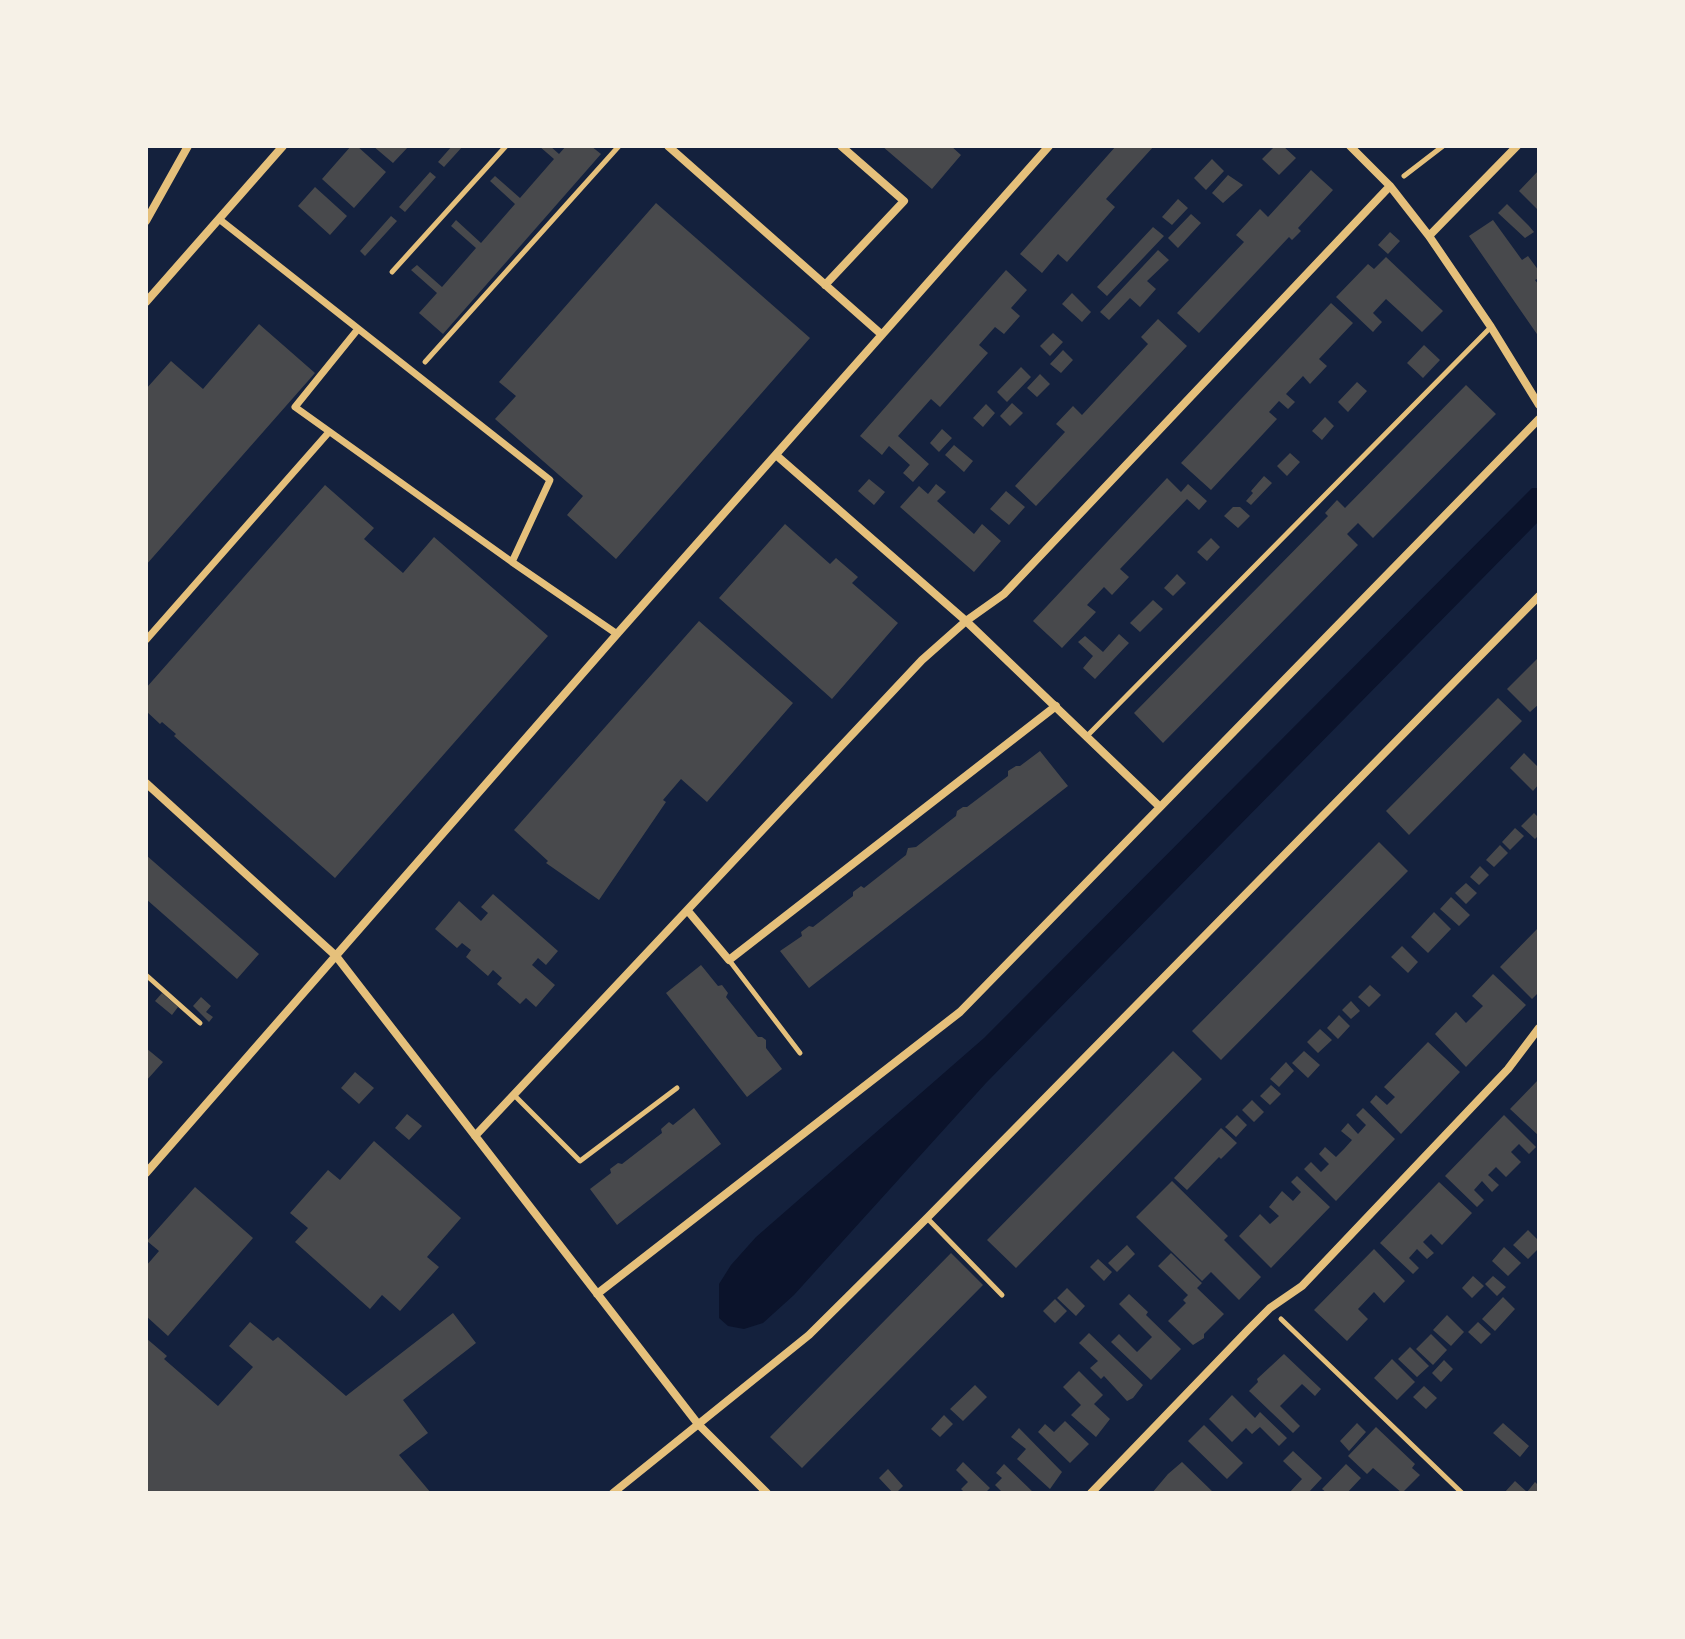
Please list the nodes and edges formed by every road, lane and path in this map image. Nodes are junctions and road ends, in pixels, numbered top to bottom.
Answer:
1 (188, 146) edge
2 (283, 146) edge
3 (506, 146) edge
4 (619, 146) edge
5 (668, 146) edge
6 (841, 146) edge
7 (1049, 146) edge
8 (1350, 146) edge
9 (1443, 146) edge
10 (1517, 146) edge
11 (1390, 186) junction
12 (219, 219) junction
13 (146, 221) edge
14 (1429, 236) junction
15 (392, 272) dead end
16 (825, 285) junction
17 (146, 302) edge
18 (1491, 327) junction
19 (358, 329) junction
20 (881, 334) junction
21 (415, 373) junction
22 (1539, 405) edge
23 (1539, 419) edge
24 (329, 432) junction
25 (776, 455) junction
26 (512, 562) junction
27 (1539, 596) edge
28 (966, 621) junction
29 (617, 634) junction
30 (146, 640) edge
31 (1056, 706) junction
32 (1088, 735) junction
33 (146, 783) edge
34 (1160, 807) junction
35 (688, 911) junction
36 (336, 956) junction
37 (729, 960) junction
38 (146, 975) edge
39 (200, 1023) dead end
40 (1539, 1028) edge
41 (800, 1053) dead end
42 (677, 1088) dead end
43 (515, 1096) junction
44 (475, 1136) junction
45 (146, 1173) edge
46 (927, 1218) junction
47 (597, 1294) junction
48 (1002, 1295) dead end
49 (1270, 1308) junction
50 (698, 1424) junction
51 (613, 1493) edge
52 (767, 1493) edge
53 (1091, 1493) edge
54 (1462, 1493) edge

1 - 13 street
2 - 12 street
3 - 15 lane
4 - 21 path
5 - 16 street
6 - 16 street
7 - 20 street
8 - 11 street
9 - 11 path
10 - 14 street
11 - 14 street
11 - 28 street
12 - 17 street
12 - 19 street
14 - 18 street
16 - 20 street
18 - 22 street
18 - 32 lane
19 - 21 street
19 - 24 street
20 - 25 street
21 - 26 street
23 - 34 street
24 - 26 street
24 - 30 street
25 - 28 street
25 - 29 street
26 - 29 street
27 - 46 street
28 - 31 street
28 - 35 street
29 - 36 street
31 - 32 street
31 - 37 street
32 - 34 street
33 - 36 street
34 - 47 street
35 - 37 street
35 - 43 street
36 - 44 street
36 - 45 street
37 - 41 lane
38 - 39 path
40 - 49 street
42 - 43 lane
43 - 44 street
44 - 47 street
46 - 48 lane
46 - 50 street
47 - 50 street
49 - 53 street
49 - 54 path
50 - 51 street
50 - 52 street

